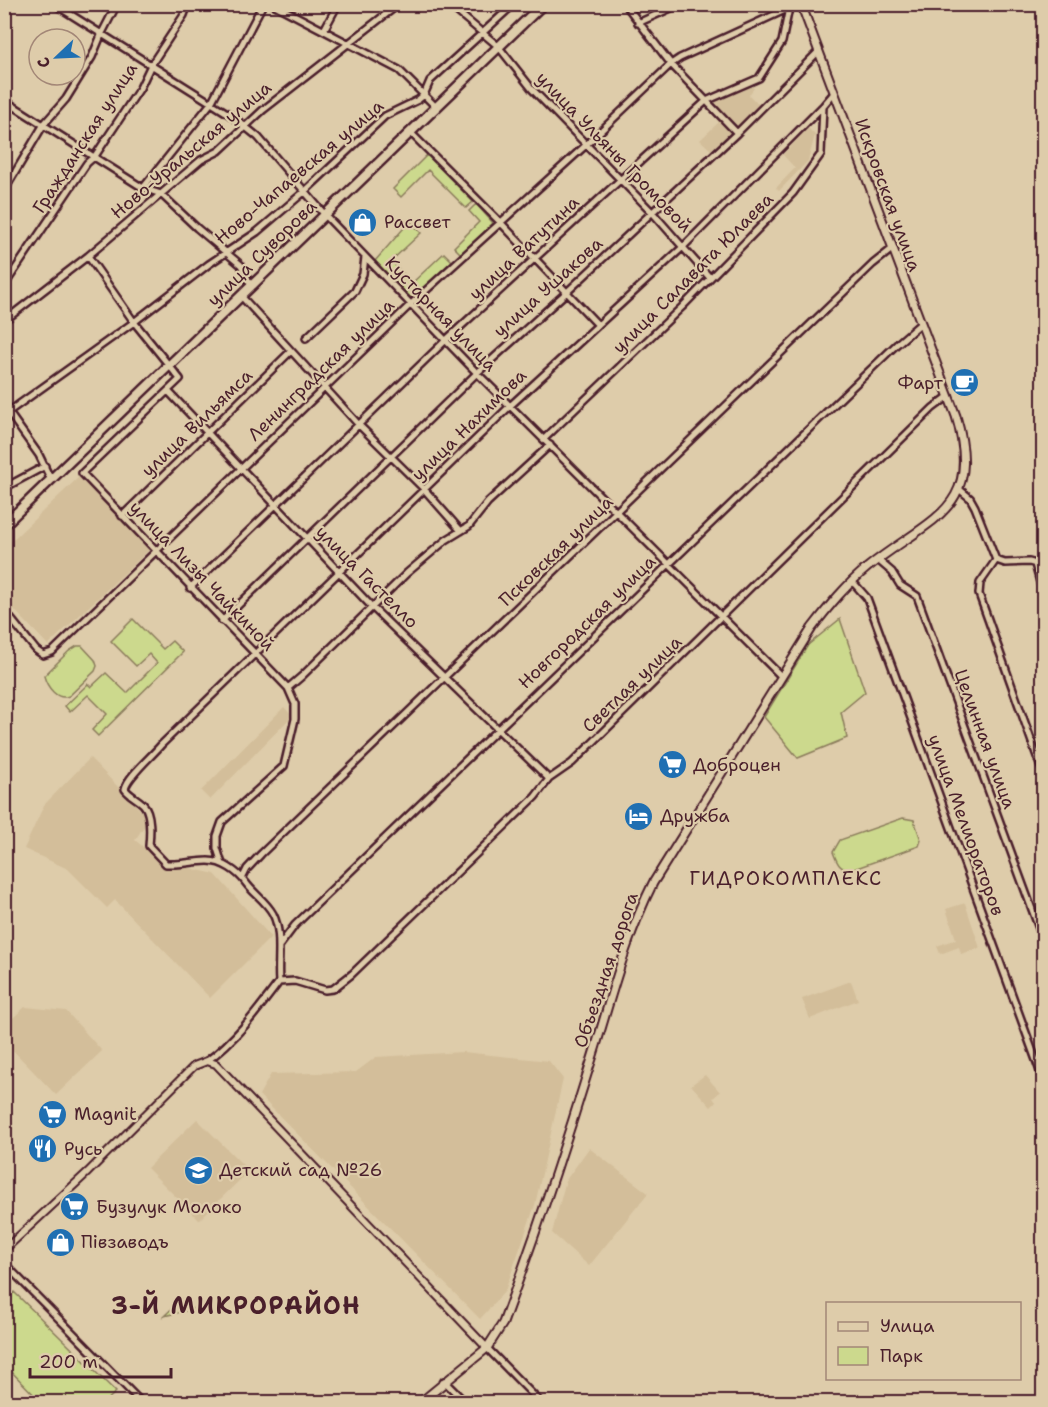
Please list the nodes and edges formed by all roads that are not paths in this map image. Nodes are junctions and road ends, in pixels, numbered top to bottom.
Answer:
1 (54, 4) edge
2 (117, 4) edge
3 (188, 4) edge
4 (263, 4) edge
5 (273, 4) edge
6 (338, 4) edge
7 (399, 4) edge
8 (448, 4) edge
9 (514, 4) edge
10 (543, 4) edge
11 (625, 4) edge
12 (680, 4) edge
13 (800, 4) edge
14 (789, 8) junction
15 (638, 23) junction
16 (324, 30) junction
17 (102, 33) junction
18 (481, 33) junction
19 (349, 43) junction
20 (498, 46) junction
21 (818, 52) junction
22 (151, 64) junction
23 (670, 64) junction
24 (834, 93) junction
25 (424, 95) junction
26 (4, 100) edge
27 (706, 100) junction
28 (211, 103) junction
29 (823, 106) junction
30 (435, 107) junction
31 (44, 124) junction
32 (245, 127) junction
33 (410, 132) junction
34 (737, 133) junction
35 (586, 145) junction
36 (95, 156) junction
37 (620, 178) junction
38 (143, 188) junction
39 (4, 190) edge
40 (304, 192) junction
41 (161, 194) junction
42 (652, 212) junction
43 (325, 214) junction
44 (501, 223) junction
45 (684, 246) junction
46 (892, 249) junction
47 (227, 253) junction
48 (88, 256) junction
49 (365, 257) junction
50 (535, 259) junction
51 (710, 278) junction
52 (4, 286) edge
53 (251, 286) junction
54 (567, 292) junction
55 (241, 296) junction
56 (411, 304) junction
57 (4, 321) edge
58 (134, 322) junction
59 (920, 324) junction
60 (598, 325) junction
61 (306, 338) dead end
62 (446, 340) junction
63 (291, 351) junction
64 (169, 366) junction
65 (477, 373) junction
66 (325, 388) junction
67 (168, 391) junction
68 (949, 396) junction
69 (4, 406) edge
70 (510, 406) junction
71 (7, 414) edge
72 (359, 425) junction
73 (207, 434) junction
74 (544, 439) junction
75 (550, 445) junction
76 (391, 457) junction
77 (45, 466) junction
78 (241, 469) junction
79 (51, 480) junction
80 (4, 488) edge
81 (424, 489) junction
82 (959, 489) junction
83 (275, 504) junction
84 (618, 511) junction
85 (122, 516) junction
86 (4, 525) edge
87 (461, 531) junction
88 (307, 538) junction
89 (156, 552) junction
90 (878, 560) junction
91 (996, 560) junction
92 (670, 564) junction
93 (1035, 564) junction
94 (1044, 566) edge
95 (338, 573) junction
96 (852, 581) junction
97 (190, 588) junction
98 (1044, 597) edge
99 (373, 608) junction
100 (4, 610) edge
101 (721, 617) junction
102 (222, 621) junction
103 (255, 654) junction
104 (445, 677) junction
105 (782, 677) junction
106 (288, 688) junction
107 (497, 729) junction
108 (1044, 776) edge
109 (549, 779) junction
110 (222, 864) junction
111 (243, 877) junction
112 (1044, 942) edge
113 (279, 945) junction
114 (279, 982) junction
115 (207, 1061) junction
116 (1044, 1082) edge
117 (4, 1250) edge
118 (4, 1263) edge
119 (487, 1348) junction
120 (444, 1382) junction
121 (141, 1402) edge
122 (421, 1402) edge
123 (465, 1402) edge
124 (540, 1402) edge

1 - 17 street, Кустарная улица
2 - 17 street
3 - 22 street, Гражданская улица
4 - 28 street
5 - 16 street
6 - 16 street
7 - 19 street, Ново-Уральская улица
8 - 18 street, улица Ульяны Громовой
9 - 18 street, Ново-Чапаевская улица
10 - 20 main road, улица Суворова
11 - 15 street
12 - 15 street
13 - 14 street, Ленинградская улица
13 - 21 main road, Искровская улица
14 - 23 street, Ленинградская улица
14 - 27 street, улица Ватутина
15 - 23 street
16 - 19 street
17 - 22 street, Кустарная улица
17 - 31 street
18 - 20 street, улица Ульяны Громовой
18 - 25 street, Ново-Чапаевская улица
19 - 25 street
19 - 32 street, Ново-Уральская улица
20 - 30 main road, улица Суворова
20 - 35 street, улица Ульяны Громовой
21 - 24 main road, Искровская улица
21 - 34 street, улица Ушакова
22 - 28 street, Кустарная улица
22 - 36 street, Гражданская улица
23 - 27 street
23 - 35 street, Ленинградская улица
24 - 29 street, улица Нахимова
24 - 46 main road, Искровская улица
25 - 30 street
25 - 40 street, Ново-Чапаевская улица
26 - 31 street
27 - 34 street
27 - 37 street, улица Ватутина
28 - 32 street, Кустарная улица
28 - 38 street
29 - 45 street, улица Нахимова
29 - 51 street, улица Салавата Юлаева
30 - 33 main road, улица Суворова
31 - 36 street
31 - 39 street
32 - 40 street, Кустарная улица
32 - 41 street, Ново-Уральская улица
33 - 43 main road, улица Суворова
33 - 44 street
34 - 42 street, улица Ушакова
35 - 37 street, улица Ульяны Громовой
35 - 44 street, Ленинградская улица
36 - 38 street
36 - 52 street, Гражданская улица
37 - 42 street, улица Ульяны Громовой
37 - 50 street, улица Ватутина
38 - 41 street
40 - 43 street, Кустарная улица
40 - 47 street, Ново-Чапаевская улица
41 - 47 street
41 - 48 street, Ново-Уральская улица
42 - 45 street, улица Ульяны Громовой
42 - 54 street, улица Ушакова
43 - 49 street, Кустарная улица
43 - 53 main road, улица Суворова
44 - 50 street
44 - 56 street, Ленинградская улица
45 - 51 street, улица Ульяны Громовой
45 - 60 street, улица Нахимова
46 - 59 main road, Искровская улица
46 - 84 street, Псковская улица
47 - 53 street
47 - 58 street, Ново-Чапаевская улица
48 - 57 street, Ново-Уральская улица
48 - 58 street
49 - 56 street, Кустарная улица
49 - 61 street
50 - 54 street
50 - 62 street, улица Ватутина
51 - 74 street, улица Салавата Юлаева
53 - 55 main road, улица Суворова
54 - 60 street
54 - 65 street, улица Ушакова
55 - 63 street
55 - 64 main road, улица Суворова
56 - 62 street, Кустарная улица
56 - 66 street, Ленинградская улица
58 - 64 street
58 - 71 street, Ново-Чапаевская улица
59 - 68 main road, Искровская улица
59 - 92 street, Новгородская улица
60 - 70 street, улица Нахимова
62 - 65 street, Кустарная улица
62 - 72 street, улица Ватутина
63 - 66 street
63 - 73 street, улица Вильямса
64 - 67 street
64 - 79 main road, улица Суворова
65 - 70 street, Кустарная улица
65 - 76 street, улица Ушакова
66 - 72 street
66 - 78 street, Ленинградская улица
67 - 73 street, улица Гастелло
67 - 85 street, улица Лизы Чайкиной
68 - 82 main road, Объездная дорога
68 - 101 street, Светлая улица
69 - 71 street
70 - 74 street, Кустарная улица
70 - 81 street, улица Нахимова
71 - 77 street
72 - 76 street
72 - 83 street, улица Ватутина
73 - 78 street, улица Гастелло
73 - 85 street, улица Вильямса
74 - 75 street, Кустарная улица
75 - 84 street, Кустарная улица
75 - 87 street
76 - 81 street
76 - 88 street, улица Ушакова
77 - 79 street
77 - 80 street
78 - 83 street, улица Гастелло
78 - 89 street, Ленинградская улица
79 - 86 main road, улица Суворова
81 - 87 street
81 - 95 street, улица Нахимова
82 - 90 main road, Объездная дорога
82 - 91 street
83 - 88 street, улица Гастелло
83 - 97 street, улица Ватутина
84 - 92 street, Кустарная улица
84 - 104 street, Псковская улица
85 - 89 street, улица Лизы Чайкиной
87 - 99 street
88 - 95 street, улица Гастелло
88 - 102 street, улица Ушакова
89 - 97 street, улица Лизы Чайкиной
89 - 100 street, Ленинградская улица
90 - 96 main road, Объездная дорога
90 - 112 street, Целинная улица
91 - 93 street
91 - 108 street
92 - 101 street, Кустарная улица
92 - 107 street, Новгородская улица
93 - 94 street
93 - 98 street
95 - 99 street, улица Гастелло
95 - 103 street, улица Нахимова
96 - 105 main road, Объездная дорога
96 - 116 street, улица Мелиораторов
97 - 102 street, улица Лизы Чайкиной
99 - 104 street, улица Гастелло
99 - 106 street
101 - 105 street, Кустарная улица
101 - 109 street, Светлая улица
102 - 103 street, улица Лизы Чайкиной
103 - 106 street, улица Лизы Чайкиной
103 - 110 street, улица Нахимова
104 - 107 street, улица Гастелло
104 - 111 street, Псковская улица
105 - 119 main road, Объездная дорога
106 - 110 street, улица Лизы Чайкиной
107 - 109 street, улица Гастелло
107 - 113 street, Новгородская улица
109 - 114 street, Светлая улица
110 - 111 street
111 - 113 street
113 - 114 street
114 - 115 street
115 - 117 street
115 - 119 street
118 - 121 street
119 - 120 main road, Объездная дорога
119 - 124 street
120 - 122 main road, Объездная дорога
120 - 123 street

